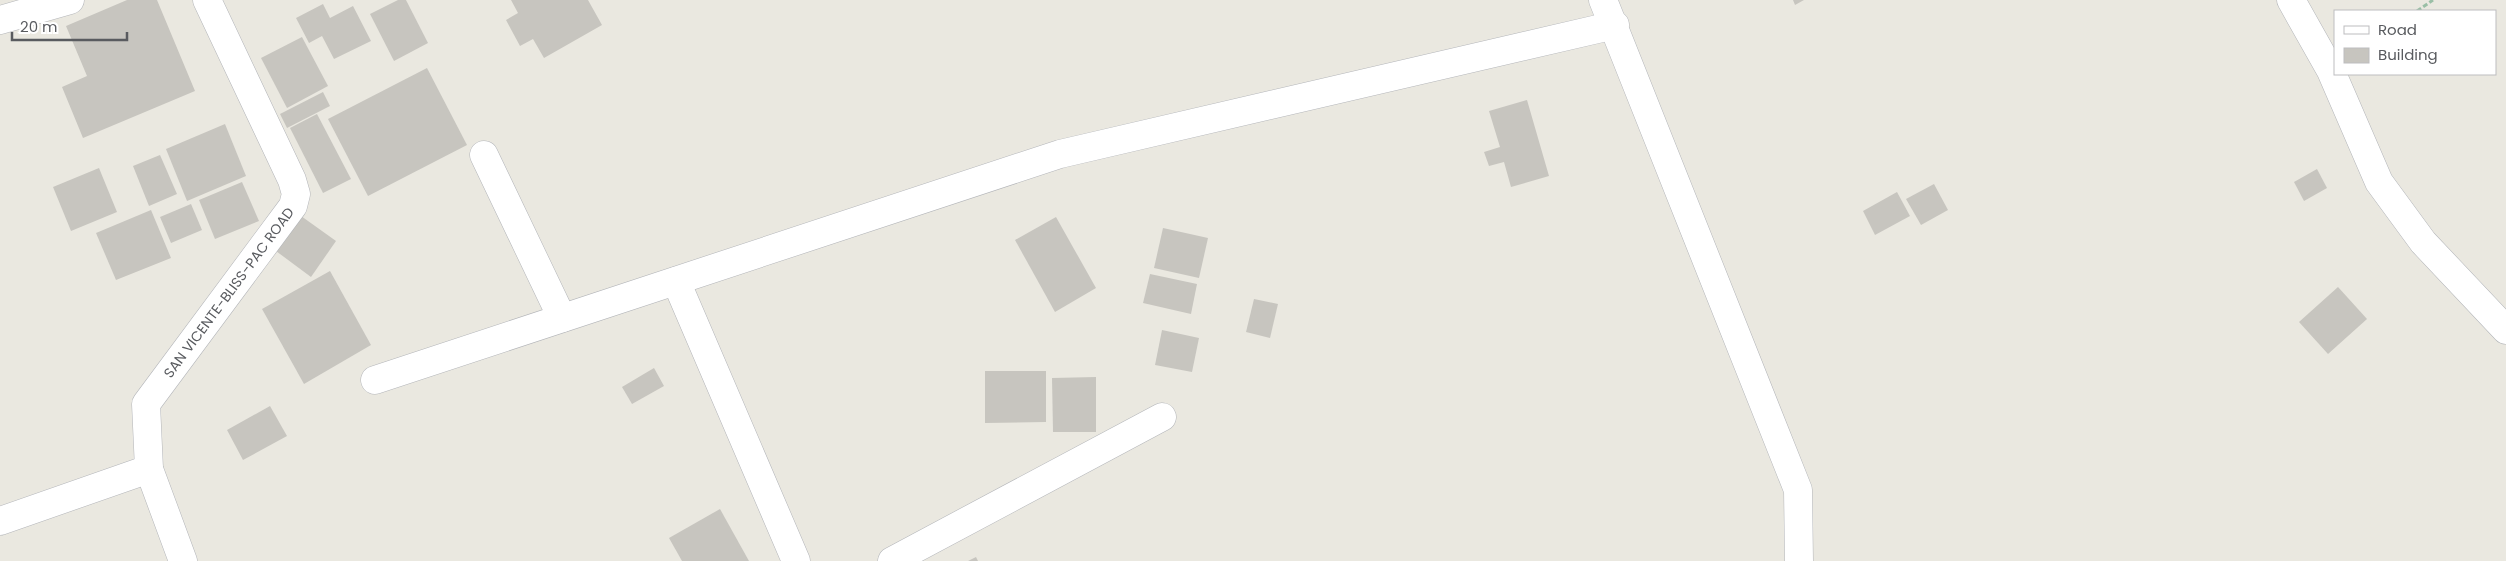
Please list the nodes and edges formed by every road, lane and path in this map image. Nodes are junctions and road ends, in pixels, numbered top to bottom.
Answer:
1 (70, 0) edge
2 (207, 0) edge
3 (1603, 0) edge
4 (2291, 0) edge
5 (2433, 0) edge
6 (2418, 10) edge
7 (0, 20) edge
8 (1615, 25) junction
9 (484, 155) dead end
10 (676, 281) junction
11 (562, 318) junction
12 (2506, 330) edge
13 (375, 380) dead end
14 (1162, 417) dead end
15 (148, 469) junction
16 (0, 521) edge
17 (183, 561) edge
18 (796, 561) edge
19 (892, 561) edge
20 (1799, 561) edge

1 - 7 street
2 - 15 street, SAN VICENTE-BLISS-PAC ROAD
3 - 8 street
4 - 12 street
5 - 6 path
8 - 10 street
8 - 20 street
9 - 11 street
10 - 11 street
10 - 18 street
11 - 13 street
14 - 19 street
15 - 16 street
15 - 17 street, SAN VICENTE-BLISS-PAC ROAD

